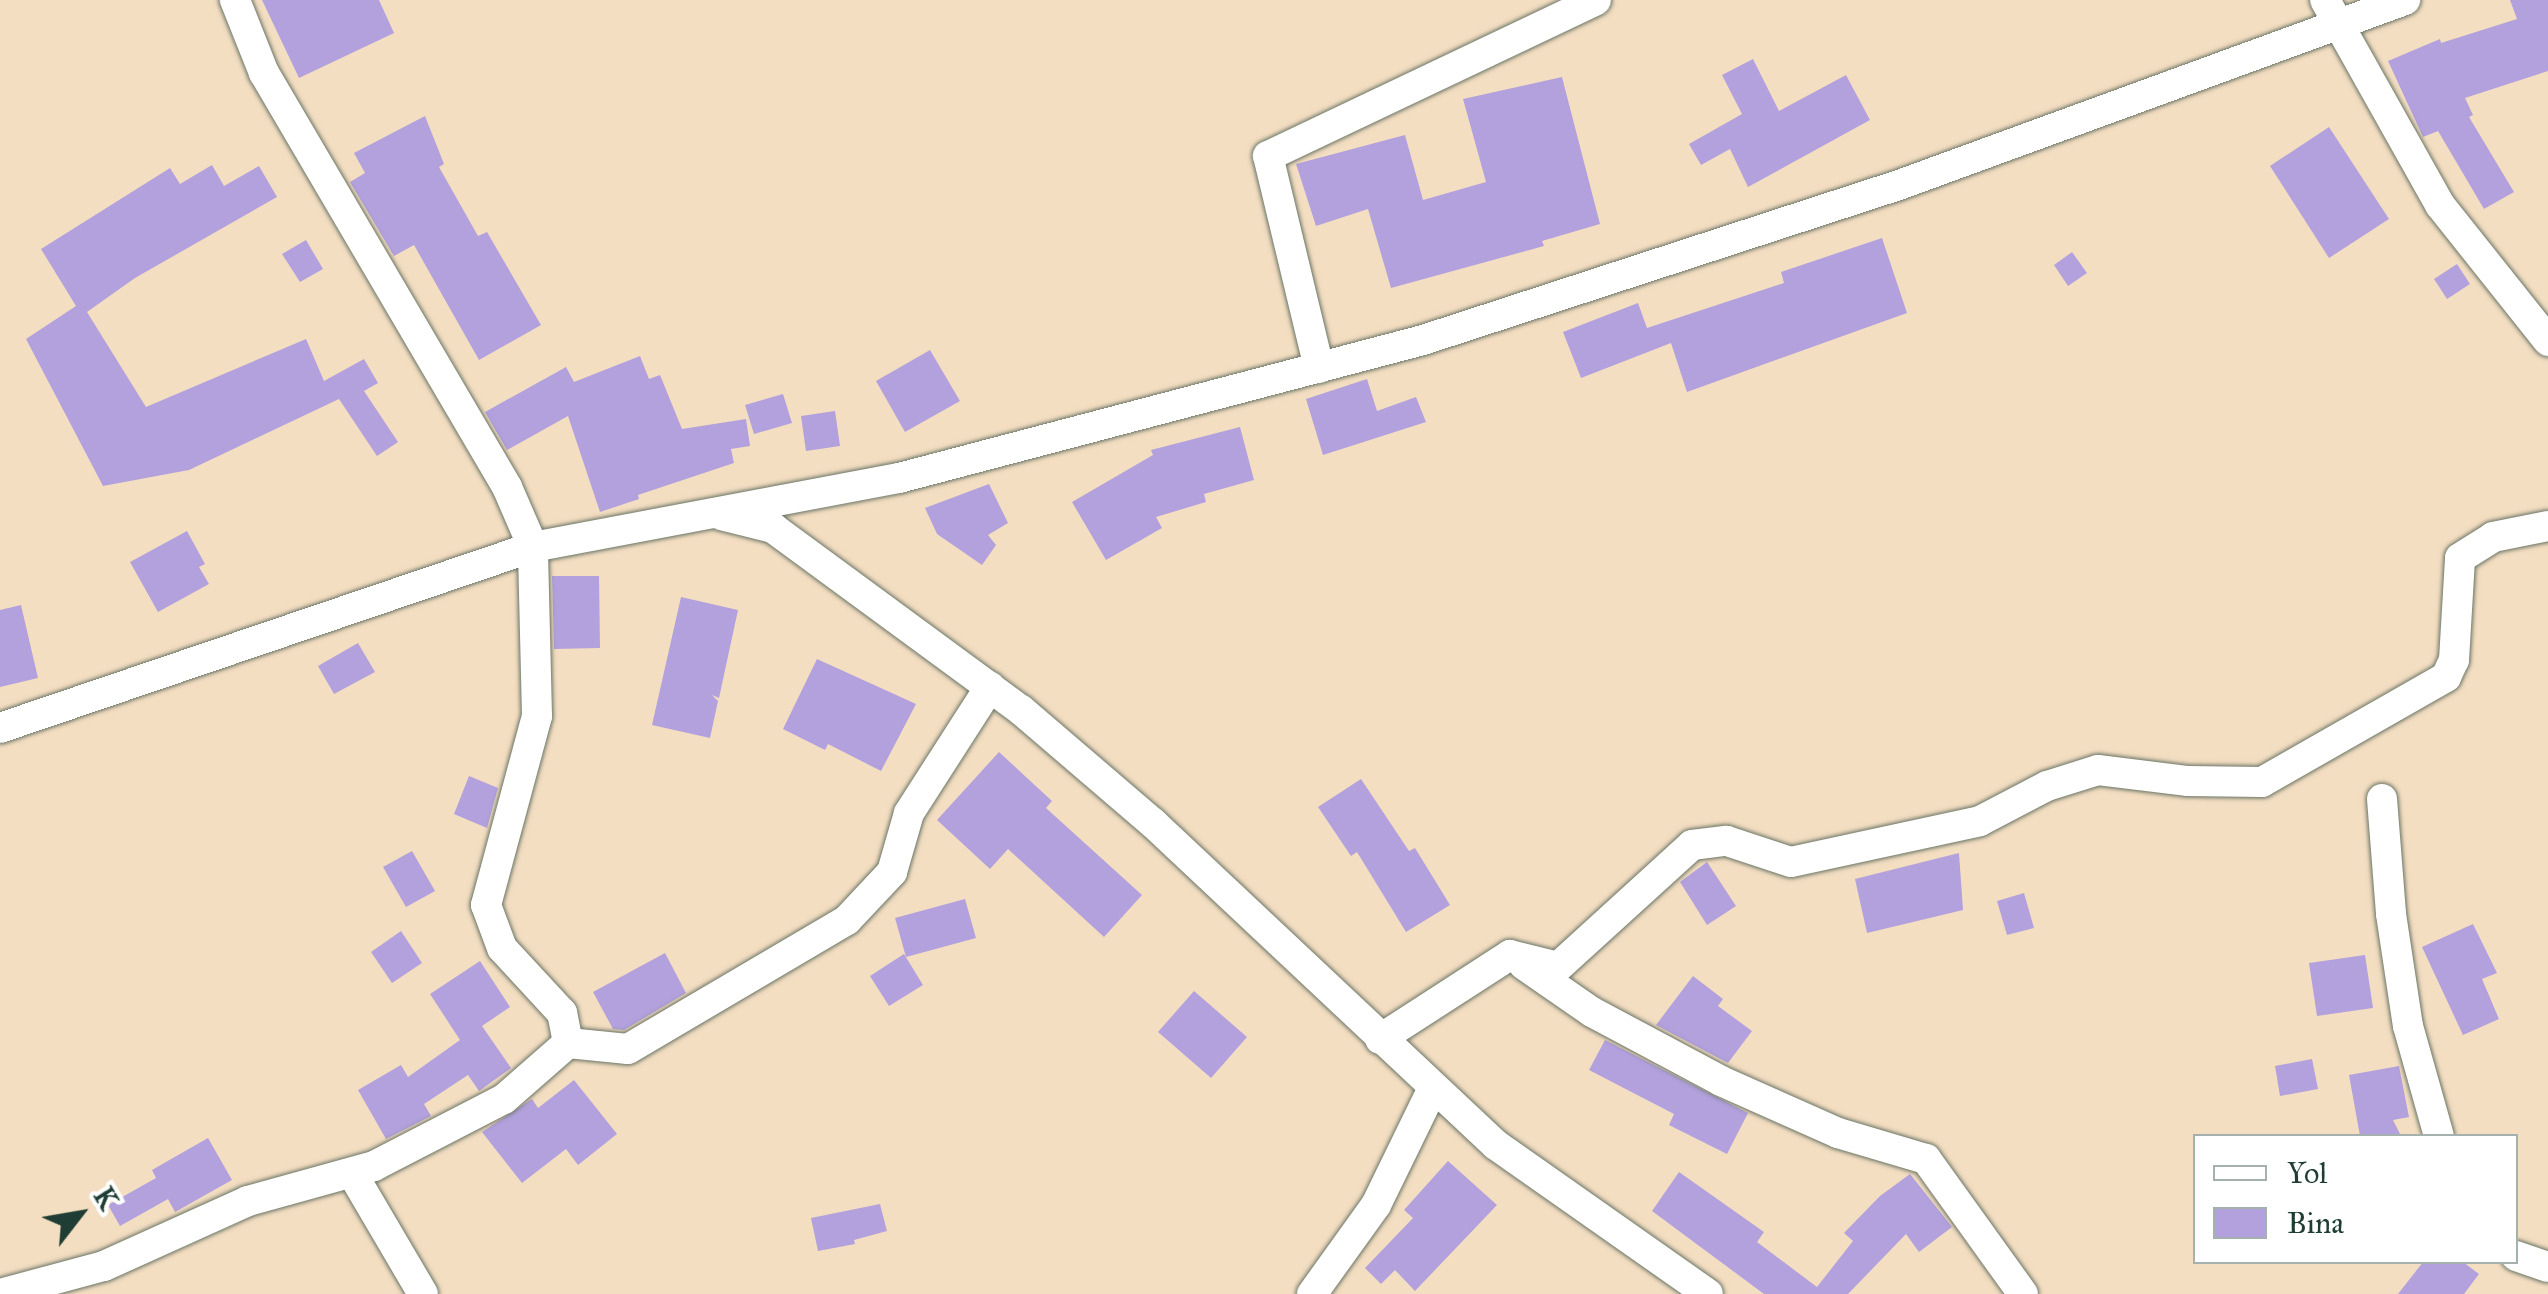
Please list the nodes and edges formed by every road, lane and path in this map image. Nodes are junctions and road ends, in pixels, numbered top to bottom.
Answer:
1 (236, 0) edge
2 (1596, 0) edge
3 (2405, 0) edge
4 (2332, 13) edge
5 (2548, 341) edge
6 (1319, 368) junction
7 (708, 512) junction
8 (2548, 526) edge
9 (533, 546) junction
10 (990, 687) junction
11 (0, 728) edge
12 (2382, 799) dead end
13 (1510, 955) junction
14 (1380, 1040) junction
15 (568, 1043) junction
16 (1433, 1088) junction
17 (2439, 1134) edge
18 (352, 1172) junction
19 (2518, 1257) edge
20 (2548, 1266) edge
21 (0, 1294) edge
22 (424, 1294) edge
23 (1312, 1294) edge
24 (1708, 1294) edge
25 (2023, 1294) edge

1 - 9 street
2 - 6 street
3 - 4 street
4 - 5 street
4 - 6 street
6 - 7 street
7 - 9 street
7 - 10 street
8 - 13 street
9 - 11 street
9 - 15 street
10 - 14 street
10 - 15 street
12 - 17 street
13 - 14 street
13 - 25 street
14 - 16 street
15 - 18 street
16 - 23 street
16 - 24 street
18 - 21 street
18 - 22 street
19 - 20 street

